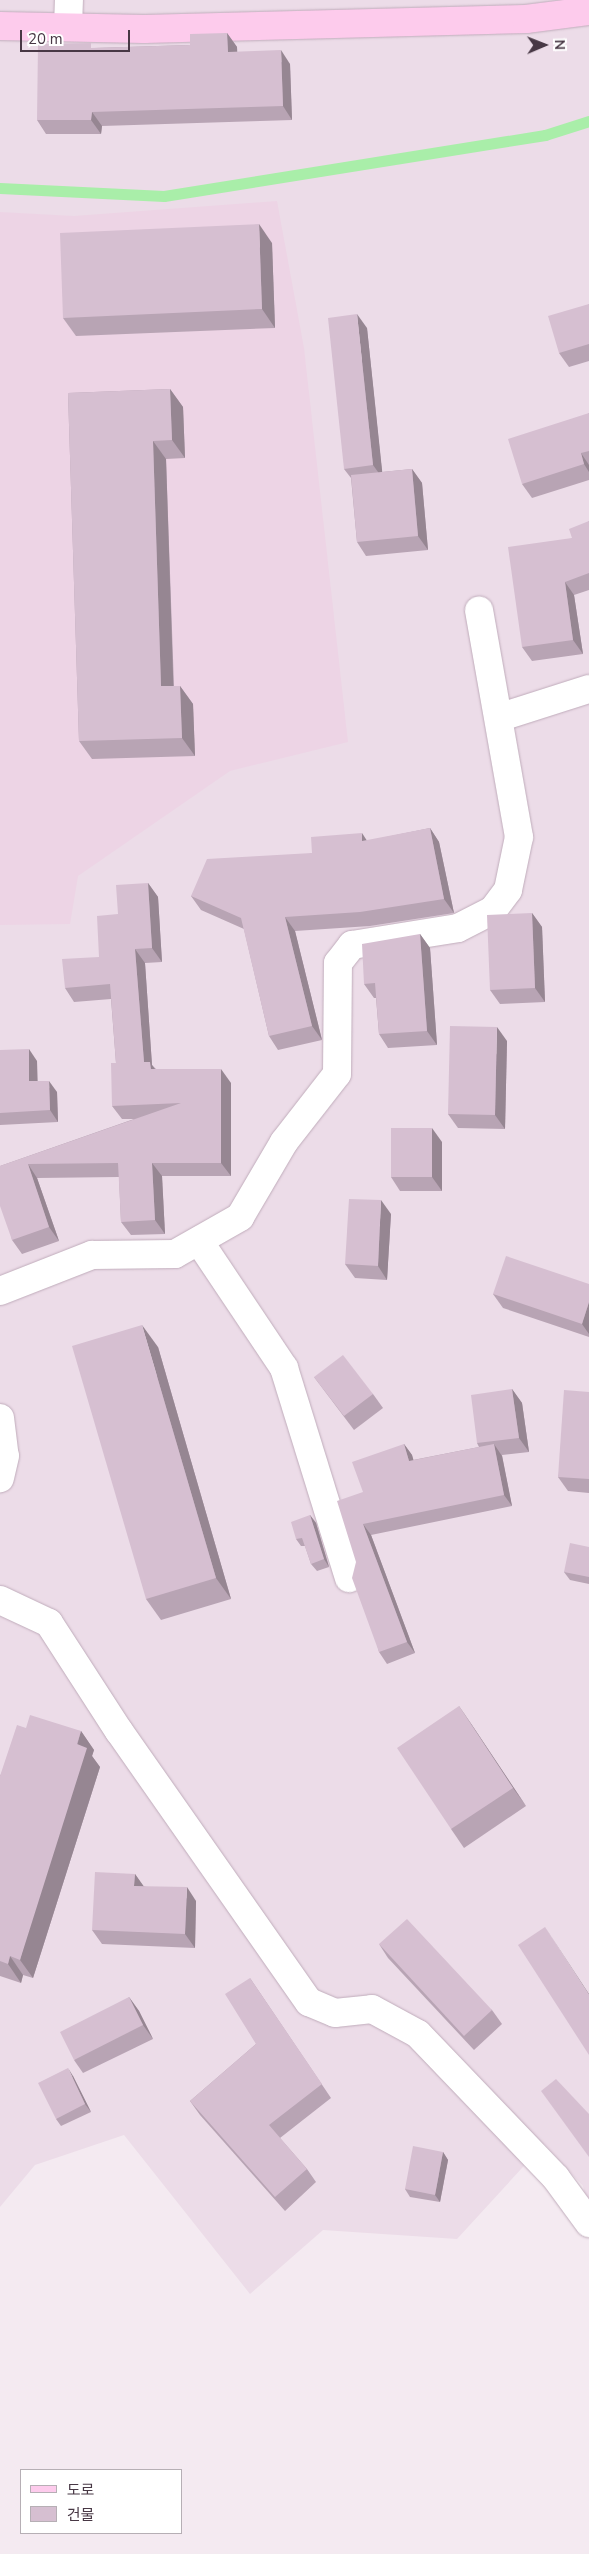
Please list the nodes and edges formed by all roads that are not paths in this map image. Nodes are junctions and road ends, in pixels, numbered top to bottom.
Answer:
1 (69, 0) edge
2 (589, 11) edge
3 (0, 26) edge
4 (68, 28) junction
5 (479, 611) dead end
6 (589, 689) edge
7 (501, 717) junction
8 (199, 1240) junction
9 (0, 1291) edge
10 (0, 1418) edge
11 (0, 1478) edge
12 (350, 1578) edge
13 (0, 1600) edge
14 (589, 2223) edge

1 - 4 street
2 - 4 street
3 - 4 street
5 - 7 street
6 - 7 street
7 - 8 street
8 - 9 street
8 - 12 street
10 - 11 street
13 - 14 street

